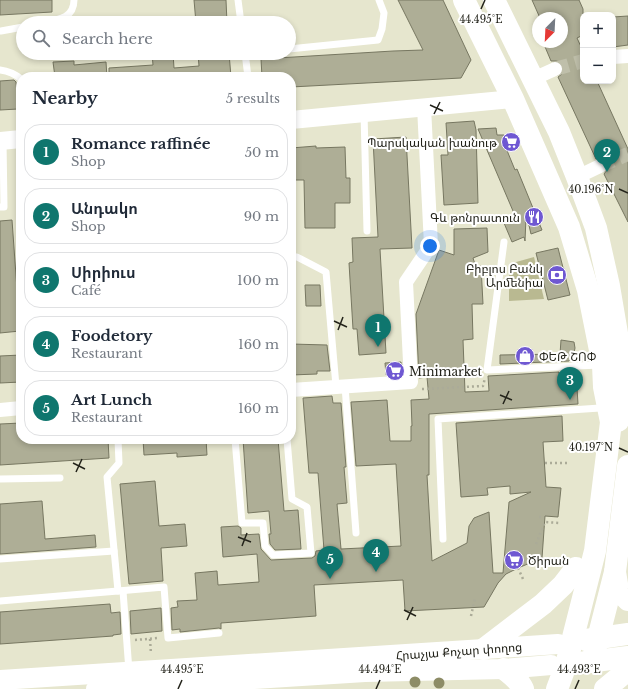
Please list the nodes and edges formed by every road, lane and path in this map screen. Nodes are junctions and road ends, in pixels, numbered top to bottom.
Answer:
1 (74, 0) edge
2 (238, 0) edge
3 (379, 0) edge
4 (464, 0) edge
5 (494, 0) edge
6 (67, 16) edge
7 (240, 16) edge
8 (16, 28) edge
9 (1, 31) edge
10 (296, 48) edge
11 (628, 56) edge
12 (616, 57) edge
13 (247, 60) edge
14 (555, 69) tunnel mouth
15 (0, 70) edge
16 (248, 72) edge
17 (16, 74) edge
18 (533, 79) junction
19 (514, 99) junction
20 (424, 107) junction
21 (364, 113) junction
22 (296, 120) edge
23 (16, 140) edge
24 (2, 141) edge
25 (600, 166) tunnel mouth
26 (577, 177) junction
27 (0, 208) edge
28 (367, 231) dead end
29 (504, 242) dead end
30 (296, 257) edge
31 (618, 363) edge
32 (487, 370) junction
33 (411, 382) junction
34 (340, 386) junction
35 (296, 390) edge
36 (16, 408) edge
37 (0, 410) edge
38 (614, 416) edge
39 (118, 444) edge
40 (236, 444) edge
41 (287, 444) edge
42 (545, 463) dead end
43 (567, 463) dead end
44 (628, 466) edge
45 (60, 478) dead end
46 (0, 479) edge
47 (560, 523) dead end
48 (356, 533) dead end
49 (443, 539) dead end
50 (536, 544) dead end
51 (114, 551) junction
52 (0, 559) edge
53 (518, 568) dead end
54 (576, 568) junction
55 (615, 572) junction
56 (523, 579) dead end
57 (120, 591) junction
58 (475, 598) dead end
59 (628, 600) edge
60 (0, 601) edge
61 (471, 616) dead end
62 (219, 633) dead end
63 (628, 634) edge
64 (168, 638) junction
65 (150, 639) junction
66 (578, 640) junction
67 (127, 641) junction
68 (484, 649) junction
69 (628, 657) edge
70 (151, 660) dead end
71 (592, 662) junction
72 (552, 665) junction
73 (504, 669) junction
74 (628, 670) edge
75 (129, 672) junction
76 (0, 680) edge
77 (96, 689) edge
78 (524, 689) edge
79 (544, 689) edge
80 (557, 689) edge
81 (568, 689) edge
82 (605, 689) edge

1 - 6 lane
2 - 7 lane
3 - 10 lane
4 - 19 main road
5 - 18 main road
8 - 9 lane
11 - 12 street
13 - 16 lane
14 - 18 street
15 - 17 lane
18 - 26 main road
19 - 20 street
19 - 31 main road
20 - 21 street
20 - 33 street
21 - 22 street
21 - 28 lane
23 - 24 street
24 - 27 lane
25 - 26 street
26 - 31 main road
29 - 32 lane
30 - 34 lane
31 - 32 lane
31 - 38 main road
32 - 33 path
33 - 34 street
34 - 35 street
34 - 48 lane
36 - 37 street
38 - 49 lane
38 - 54 main road
38 - 66 main road
39 - 51 lane
40 - 41 lane
42 - 43 path
44 - 55 main road
45 - 46 lane
47 - 50 path
51 - 52 lane
51 - 57 lane
53 - 56 path
54 - 55 main road
54 - 66 main road
54 - 68 main road
55 - 59 main road
55 - 66 main road
57 - 60 lane
57 - 64 lane
57 - 67 lane
58 - 61 path
62 - 64 lane
63 - 66 main road
64 - 65 path
65 - 67 path
65 - 70 path
66 - 68 main road, Հրաչյա Քոչար փողոց
66 - 71 main road
66 - 72 main road
66 - 80 main road
66 - 81 main road
67 - 75 lane
68 - 75 main road, Հրաչյա Քոչար փողոց
69 - 71 main road
71 - 72 main road
72 - 73 main road, Հրաչյա Քոչար փողոց
72 - 79 main road
73 - 77 main road, Հրաչյա Քոչար փողոց
73 - 78 main road
74 - 82 main road
75 - 76 main road, Հրաչյա Քոչար փողոց

